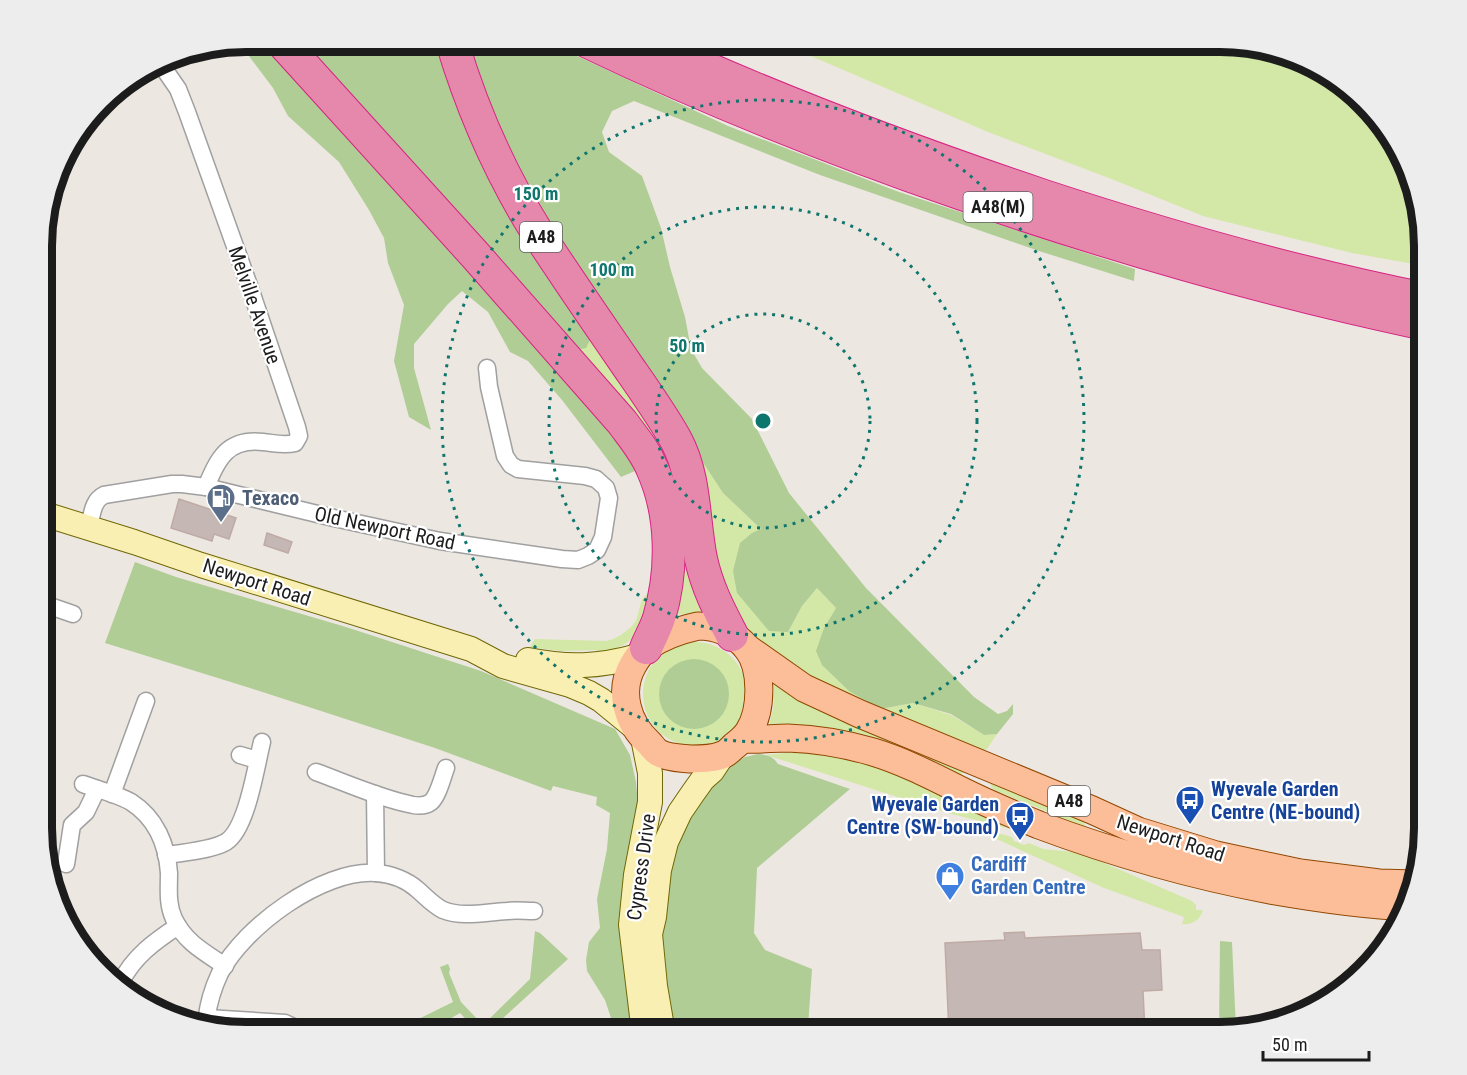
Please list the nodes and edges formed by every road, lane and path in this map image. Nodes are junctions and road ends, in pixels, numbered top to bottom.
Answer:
1 (291, 52) edge
2 (456, 52) edge
3 (611, 52) edge
4 (672, 52) edge
5 (166, 71) edge
6 (1414, 296) edge
7 (1414, 322) edge
8 (487, 368) dead end
9 (206, 488) junction
10 (52, 516) edge
11 (89, 527) junction
12 (53, 607) edge
13 (73, 614) dead end
14 (739, 641) junction
15 (471, 650) junction
16 (642, 652) junction
17 (146, 701) dead end
18 (638, 733) junction
19 (262, 742) dead end
20 (733, 747) junction
21 (240, 755) dead end
22 (257, 760) junction
23 (446, 768) dead end
24 (316, 772) dead end
25 (97, 789) junction
26 (375, 794) junction
27 (166, 855) junction
28 (66, 864) dead end
29 (376, 873) junction
30 (1406, 884) edge
31 (1398, 907) edge
32 (534, 911) dead end
33 (178, 926) junction
34 (225, 966) junction
35 (123, 978) edge
36 (207, 1019) edge
37 (643, 1022) edge
38 (661, 1022) edge

1 - 16 highway
2 - 14 highway, A48
3 - 7 highway, A48(M)
4 - 6 highway, A48(M)
5 - 9 street, Melville Avenue
8 - 9 street, Old Newport Road
9 - 11 street, Old Newport Road
10 - 11 main road, Newport Road
11 - 15 main road, Newport Road
12 - 13 street
14 - 16 main road
14 - 20 main road
14 - 30 main road, Newport Road / A48
15 - 16 main road, Newport Road
15 - 18 main road, Newport Road
16 - 18 main road
17 - 25 street
18 - 20 main road
18 - 37 main road, Cypress Drive
19 - 22 street
20 - 31 main road, Newport Road / A48
20 - 38 main road, Cypress Drive
21 - 22 street
22 - 27 street
23 - 26 street
24 - 26 street
25 - 27 street
25 - 28 street
26 - 29 street
27 - 33 street
29 - 32 street
29 - 34 street
33 - 34 street
33 - 35 street
34 - 36 street

